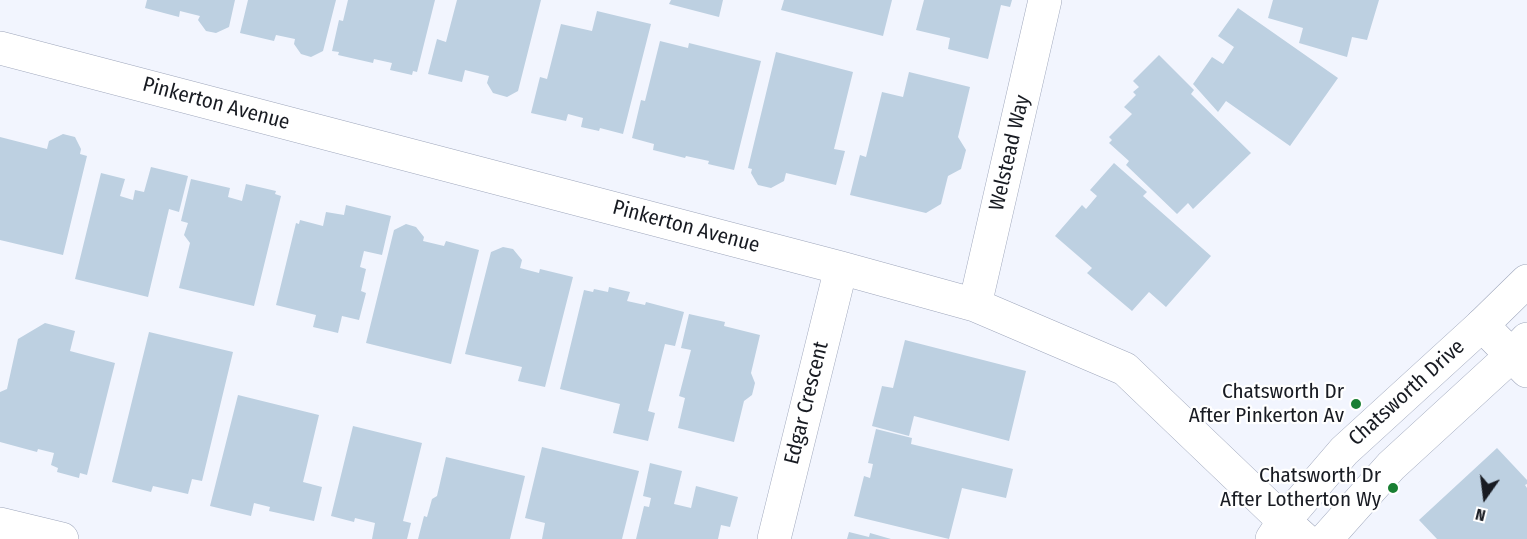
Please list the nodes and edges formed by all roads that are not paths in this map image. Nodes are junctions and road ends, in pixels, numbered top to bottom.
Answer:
1 (1050, 1) edge
2 (0, 48) edge
3 (841, 268) junction
4 (1527, 281) edge
5 (975, 305) junction
6 (1482, 325) junction
7 (1522, 355) edge
8 (0, 524) edge
9 (1287, 533) edge
10 (62, 539) edge
11 (774, 539) edge
12 (1326, 539) edge

1 - 5 street, Welstead Way
2 - 3 street, Pinkerton Avenue
3 - 5 street, Pinkerton Avenue
3 - 11 street, Edgar Crescent
4 - 6 street, Chatsworth Drive
5 - 9 street, Pinkerton Avenue
6 - 7 street
6 - 9 street, Chatsworth Drive
7 - 12 street, Chatsworth Drive
8 - 10 street

